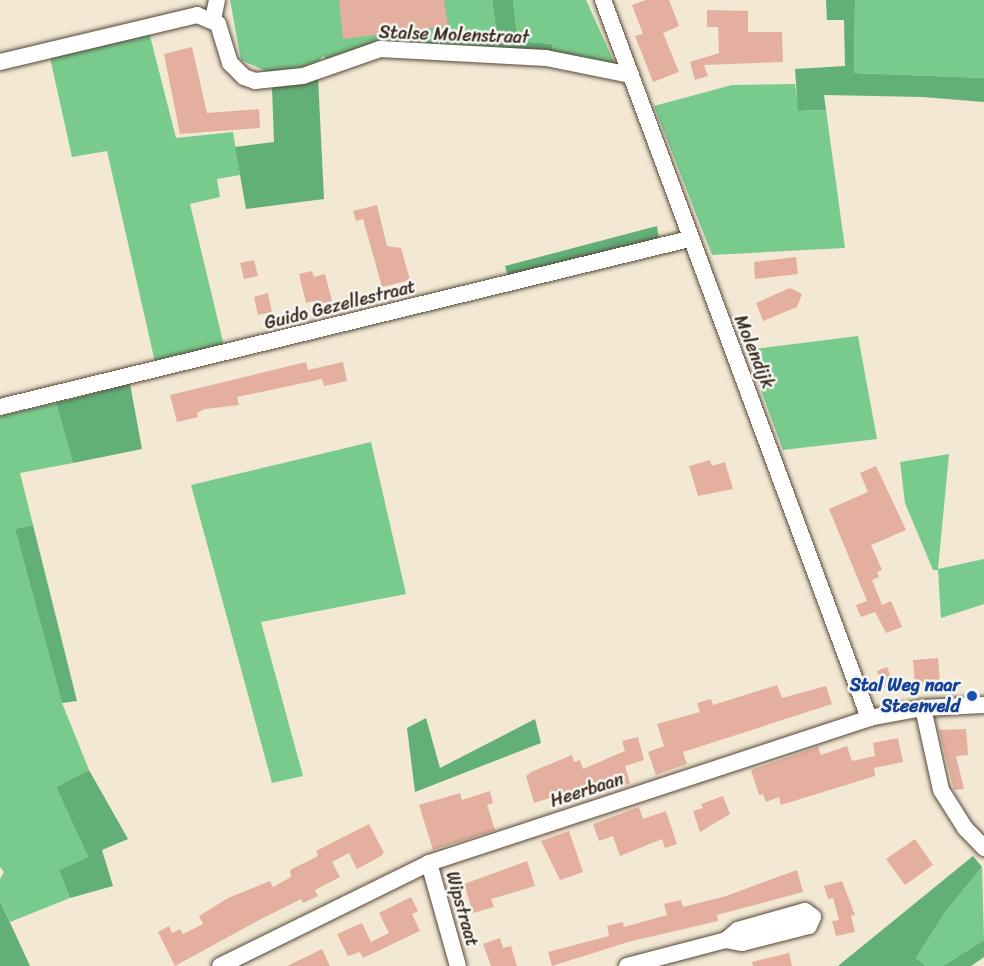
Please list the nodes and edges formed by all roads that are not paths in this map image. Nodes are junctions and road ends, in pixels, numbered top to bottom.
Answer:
1 (217, 0) edge
2 (603, 0) edge
3 (213, 19) junction
4 (0, 62) edge
5 (631, 75) junction
6 (689, 239) junction
7 (0, 407) edge
8 (984, 705) edge
9 (923, 708) junction
10 (869, 718) junction
11 (984, 848) edge
12 (429, 863) junction
13 (726, 940) dead end
14 (224, 965) edge
15 (458, 966) edge
16 (627, 966) edge

1 - 3 street
2 - 5 street, Molendijk
3 - 4 street
3 - 5 street, Stalse Molenstraat
5 - 6 street, Molendijk
6 - 7 street, Guido Gezellestraat
6 - 10 street, Molendijk
8 - 9 street, Heerbaan
9 - 10 street, Heerbaan
9 - 11 street
10 - 12 street, Heerbaan
12 - 14 street, Heerbaan
12 - 15 street, Wipstraat
13 - 16 street

